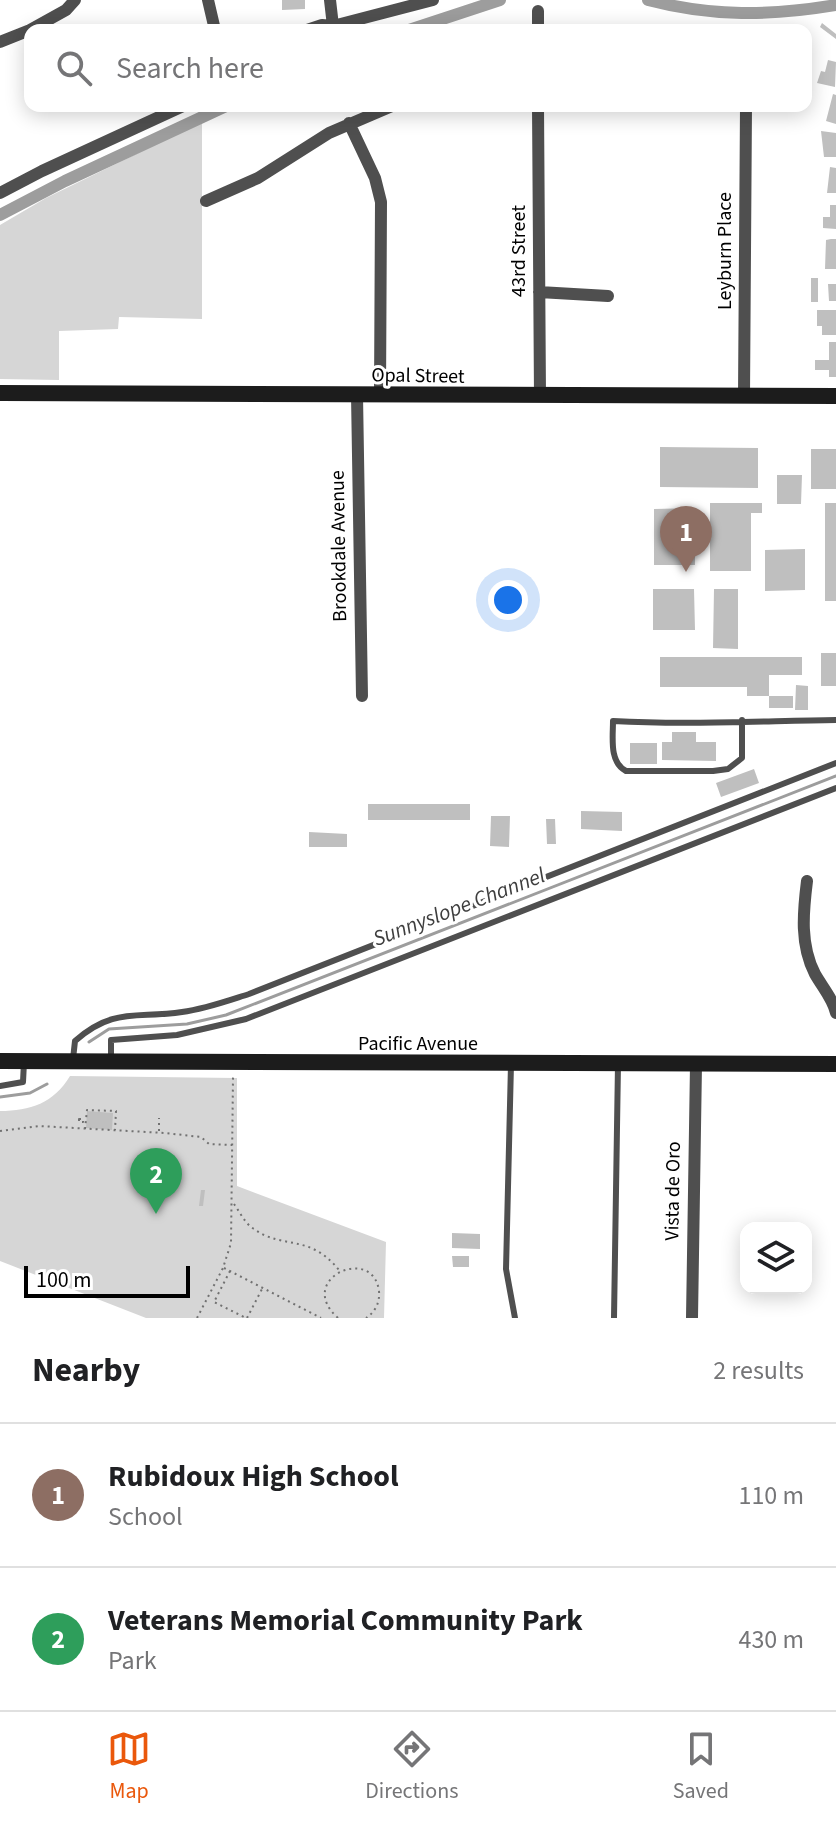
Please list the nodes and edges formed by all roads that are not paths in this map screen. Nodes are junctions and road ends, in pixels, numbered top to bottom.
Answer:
1 (75, 0) edge
2 (208, 0) edge
3 (330, 0) edge
4 (433, 0) edge
5 (538, 11) dead end
6 (41, 24) edge
7 (214, 24) edge
8 (332, 24) edge
9 (346, 24) edge
10 (538, 24) edge
11 (24, 32) edge
12 (0, 42) edge
13 (170, 112) edge
14 (377, 112) edge
15 (538, 112) edge
16 (746, 112) edge
17 (349, 123) junction
18 (0, 193) edge
19 (206, 201) dead end
20 (539, 292) junction
21 (608, 296) dead end
22 (0, 393) edge
23 (357, 395) junction
24 (380, 395) junction
25 (540, 396) junction
26 (744, 396) junction
27 (836, 396) edge
28 (362, 696) dead end
29 (742, 720) junction
30 (836, 720) edge
31 (836, 763) edge
32 (836, 788) edge
33 (807, 881) dead end
34 (836, 1013) edge
35 (0, 1061) edge
36 (24, 1061) junction
37 (73, 1062) junction
38 (111, 1062) junction
39 (511, 1064) junction
40 (618, 1064) junction
41 (836, 1064) edge
42 (696, 1065) junction
43 (0, 1086) edge
44 (515, 1318) edge
45 (614, 1318) edge
46 (692, 1318) edge

1 - 6 street
2 - 7 street
3 - 8 street
4 - 9 street
5 - 10 street
11 - 12 street
13 - 18 street
14 - 17 street
15 - 20 street, 43rd Street
16 - 26 street, Leyburn Place
17 - 19 street
17 - 24 street
20 - 21 street
20 - 25 street, 43rd Street
22 - 23 street, Opal Street
23 - 24 street, Opal Street
23 - 28 street, Brookdale Avenue
24 - 25 street, Opal Street
25 - 26 street, Opal Street
26 - 27 street, Opal Street
29 - 29 lane
29 - 30 lane
31 - 37 lane
32 - 38 lane
33 - 34 street
35 - 36 street, Pacific Avenue
36 - 37 street, Pacific Avenue
36 - 43 lane
37 - 38 street, Pacific Avenue
38 - 39 street, Pacific Avenue
39 - 40 street, Pacific Avenue
39 - 44 lane
40 - 42 street, Pacific Avenue
40 - 45 lane
41 - 42 street, Pacific Avenue
42 - 46 street, Vista de Oro

